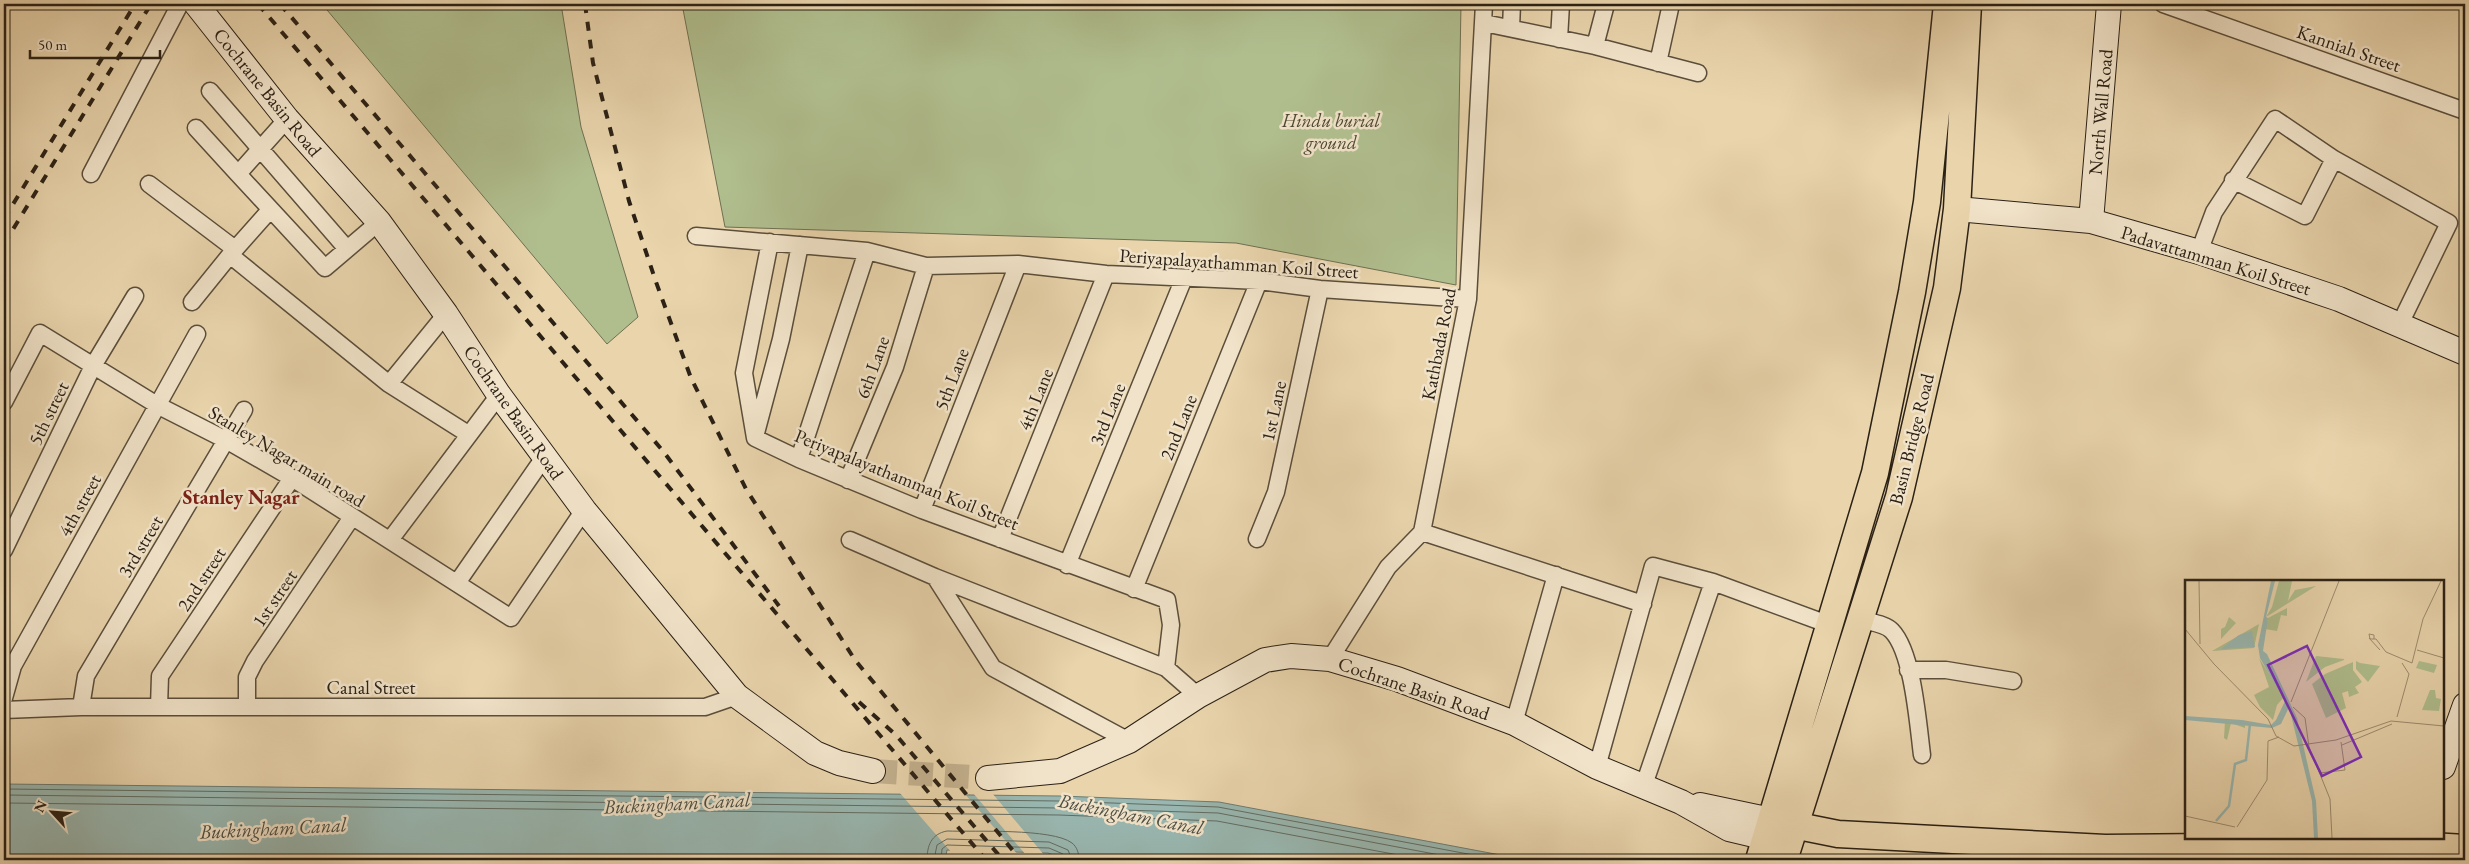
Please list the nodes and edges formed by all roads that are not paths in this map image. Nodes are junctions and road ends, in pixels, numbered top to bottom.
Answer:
1 (180, 4) edge
2 (196, 4) edge
3 (1484, 4) edge
4 (1512, 4) edge
5 (1561, 4) edge
6 (1606, 4) edge
7 (1671, 4) edge
8 (1947, 4) edge
9 (1968, 4) edge
10 (2109, 4) edge
11 (2163, 4) edge
12 (1484, 22) junction
13 (1510, 28) junction
14 (1559, 39) junction
15 (1596, 46) junction
16 (1658, 63) junction
17 (1698, 73) dead end
18 (210, 91) dead end
19 (2465, 110) edge
20 (287, 119) junction
21 (196, 128) dead end
22 (260, 149) junction
23 (2334, 159) junction
24 (91, 174) dead end
25 (238, 174) junction
26 (2233, 180) junction
27 (149, 184) dead end
28 (1957, 209) junction
29 (270, 210) junction
30 (2092, 221) junction
31 (380, 222) junction
32 (696, 236) dead end
33 (770, 242) junction
34 (800, 245) junction
35 (347, 249) junction
36 (867, 251) junction
37 (233, 252) junction
38 (2199, 252) junction
39 (1018, 264) junction
40 (926, 266) junction
41 (1106, 274) junction
42 (1184, 278) junction
43 (1259, 281) junction
44 (1320, 289) junction
45 (136, 296) dead end
46 (1468, 299) junction
47 (192, 302) dead end
48 (446, 314) junction
49 (2398, 326) junction
50 (196, 334) dead end
51 (2465, 353) edge
52 (94, 366) junction
53 (389, 384) junction
54 (499, 395) junction
55 (4, 402) edge
56 (157, 405) junction
57 (244, 410) dead end
58 (468, 434) junction
59 (755, 438) junction
60 (226, 440) junction
61 (544, 456) junction
62 (799, 459) junction
63 (292, 478) junction
64 (848, 480) junction
65 (1870, 490) junction
66 (1898, 496) junction
67 (584, 510) junction
68 (922, 510) junction
69 (352, 517) junction
70 (1422, 532) junction
71 (1000, 539) junction
72 (1257, 539) dead end
73 (390, 540) junction
74 (850, 540) dead end
75 (4, 550) edge
76 (1067, 565) junction
77 (1556, 575) junction
78 (935, 577) junction
79 (1713, 582) junction
80 (457, 584) junction
81 (1134, 589) junction
82 (1643, 604) junction
83 (1860, 619) junction
84 (1830, 625) junction
85 (1330, 659) junction
86 (1166, 668) junction
87 (1908, 670) junction
88 (2013, 681) dead end
89 (737, 696) junction
90 (1198, 696) junction
91 (4, 698) edge
92 (2465, 705) edge
93 (81, 707) junction
94 (159, 707) junction
95 (247, 707) junction
96 (4, 710) edge
97 (1514, 723) junction
98 (1129, 741) junction
99 (1922, 755) dead end
100 (2444, 764) edge
101 (1597, 767) junction
102 (873, 771) tunnel mouth
103 (988, 778) tunnel mouth
104 (1644, 785) junction
105 (1777, 842) edge
106 (2414, 848) edge
107 (2465, 848) edge
108 (2004, 860) edge

1 - 24 street
2 - 20 main road, Cochrane Basin Road
3 - 12 street, Kathbada Road
4 - 13 street
5 - 14 street
6 - 15 street
7 - 16 street
8 - 65 main road, Basin Bridge Road
9 - 28 main road, Basin Bridge Road
10 - 30 main road, North Wall Road
11 - 19 street, Kanniah Street
12 - 13 street
12 - 46 street, Kathbada Road
13 - 14 street
14 - 15 street
15 - 16 street
16 - 17 street
18 - 22 street
20 - 22 street
20 - 31 main road, Cochrane Basin Road
21 - 25 street
22 - 25 street
22 - 35 street
23 - 26 street
23 - 26 street
23 - 49 street
25 - 29 street
26 - 38 street
27 - 37 street
28 - 30 main road, Padavattamman Koil Street
28 - 66 main road, Basin Bridge Road
29 - 35 street
29 - 37 street
30 - 38 main road, Padavattamman Koil Street
31 - 35 street
31 - 48 main road, Cochrane Basin Road
32 - 33 street, Periyapalayathamman Koil Street
33 - 34 street, Periyapalayathamman Koil Street
33 - 59 street
34 - 36 street, Periyapalayathamman Koil Street
34 - 59 street
36 - 40 street, Periyapalayathamman Koil Street
36 - 62 street
37 - 47 street
37 - 53 street
38 - 49 main road, Padavattamman Koil Street
39 - 40 street, Periyapalayathamman Koil Street
39 - 41 street, Periyapalayathamman Koil Street
39 - 68 street, 5th Lane
40 - 64 street, 6th Lane
41 - 42 street, Periyapalayathamman Koil Street
41 - 71 street, 4th Lane
42 - 43 street, Periyapalayathamman Koil Street
42 - 76 street, 3rd Lane
43 - 44 street, Periyapalayathamman Koil Street
43 - 81 street, 2nd Lane
44 - 46 street, Periyapalayathamman Koil Street
44 - 72 street, 1st Lane
45 - 52 street, 5th street
46 - 70 street, Kathbada Road
48 - 53 street
48 - 54 main road, Cochrane Basin Road
49 - 51 main road, Padavattamman Koil Street
50 - 56 street, 4th street
52 - 55 street, Stanley Nagar main road
52 - 56 street, Stanley Nagar main road
52 - 75 street, 5th street
53 - 58 street
54 - 58 street
54 - 61 main road, Cochrane Basin Road
56 - 60 street, Stanley Nagar main road
56 - 91 street, 4th street
57 - 60 street, 3rd street
58 - 73 street
59 - 62 street, Periyapalayathamman Koil Street
60 - 63 street, Stanley Nagar main road
60 - 93 street, 3rd street
61 - 67 main road, Cochrane Basin Road
61 - 80 street
62 - 64 street, Periyapalayathamman Koil Street
63 - 69 street, Stanley Nagar main road
63 - 94 street, 2nd street
64 - 68 street, Periyapalayathamman Koil Street
65 - 66 main road
65 - 84 main road, Basin Bridge Road
66 - 83 main road, Basin Bridge Road
67 - 80 street, Stanley Nagar main road
67 - 89 main road, Cochrane Basin Road
68 - 71 street, Periyapalayathamman Koil Street
69 - 73 street, Stanley Nagar main road
69 - 95 street, 1st street
70 - 77 street
70 - 85 street
71 - 76 street, Periyapalayathamman Koil Street
73 - 80 street, Stanley Nagar main road
74 - 78 street
76 - 81 street, Periyapalayathamman Koil Street
77 - 82 street
77 - 97 street
78 - 86 street
78 - 98 street
79 - 82 street
79 - 84 street
79 - 104 street
81 - 86 street, Periyapalayathamman Koil Street
82 - 101 street
83 - 87 street
83 - 105 main road, Basin Bridge Road
84 - 105 main road, Basin Bridge Road
85 - 90 main road, Cochrane Basin Road
85 - 97 main road, Cochrane Basin Road
86 - 90 street
87 - 88 street
87 - 99 street
89 - 95 street, Canal Street
89 - 102 main road, Cochrane Basin Road
90 - 98 main road, Cochrane Basin Road
92 - 100 main road
93 - 94 street, Canal Street
93 - 96 street, Canal Street
94 - 95 street, Canal Street
97 - 101 main road, Cochrane Basin Road
98 - 103 main road, Cochrane Basin Road
101 - 104 main road, Cochrane Basin Road
104 - 105 main road, Cochrane Basin Road
105 - 106 main road
105 - 108 main road
106 - 107 main road

